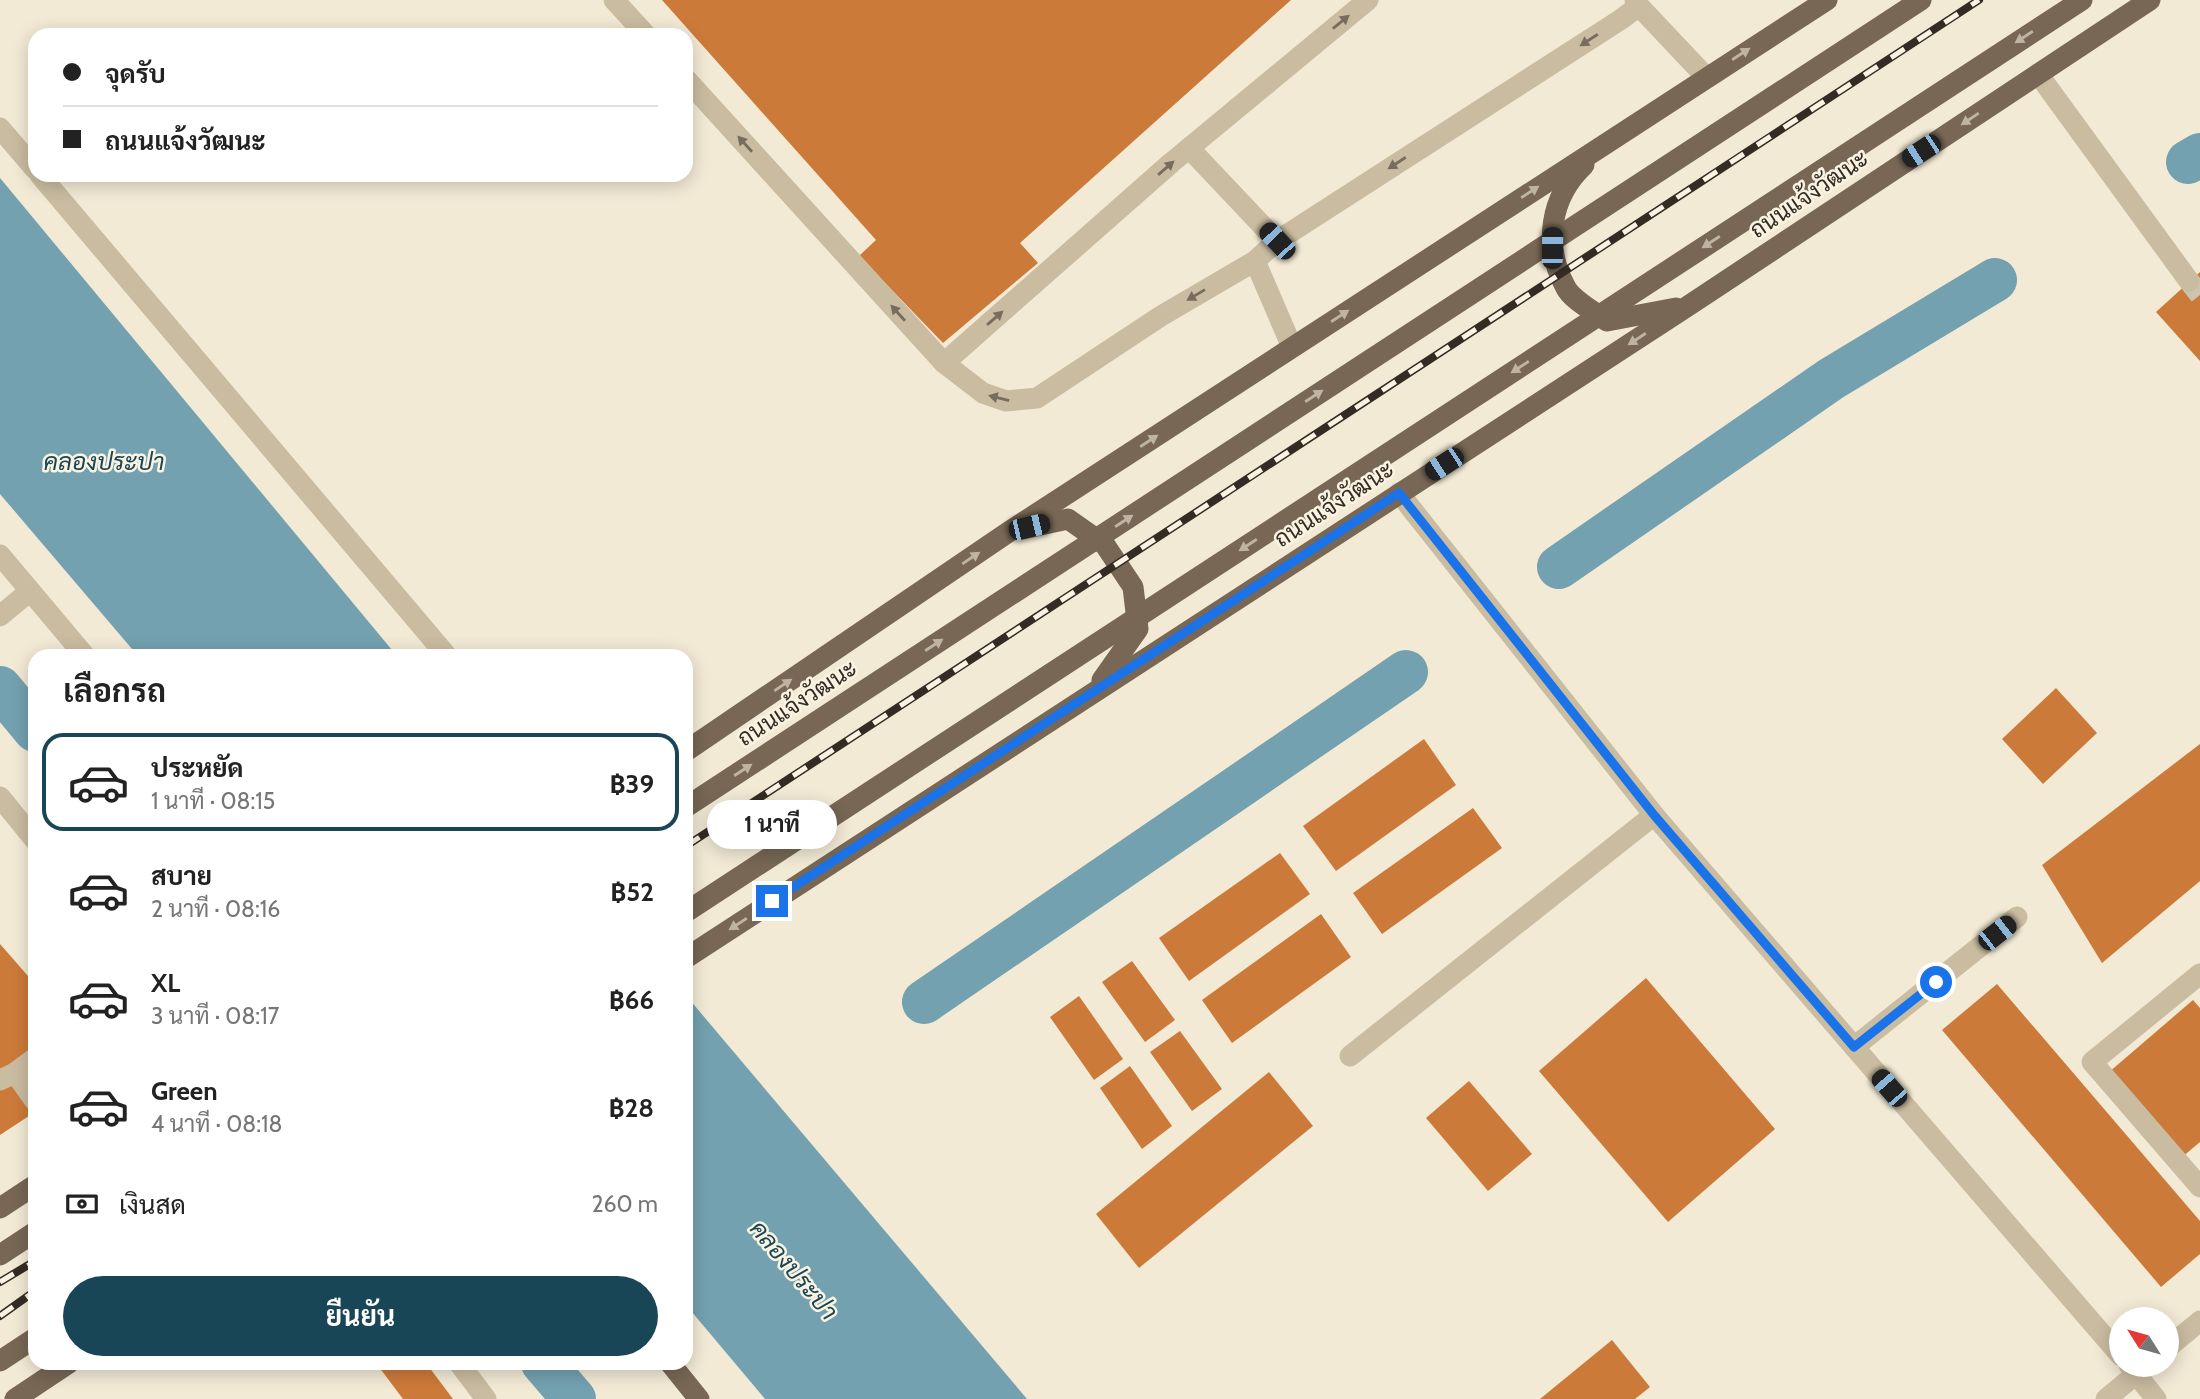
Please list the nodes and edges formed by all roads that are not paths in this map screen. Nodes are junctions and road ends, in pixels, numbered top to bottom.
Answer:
1 (614, 0) edge
2 (1368, 0) edge
3 (1827, 0) edge
4 (1921, 0) edge
5 (2081, 0) edge
6 (2150, 0) edge
7 (1637, 3) edge
8 (640, 28) edge
9 (2038, 74) junction
10 (1706, 77) junction
11 (693, 87) edge
12 (0, 128) edge
13 (1614, 137) junction
14 (1189, 148) junction
15 (28, 161) edge
16 (46, 182) edge
17 (1277, 241) junction
18 (1255, 261) junction
19 (2189, 281) tunnel mouth
20 (1688, 306) junction
21 (1292, 347) junction
22 (944, 363) junction
23 (1399, 493) junction
24 (1010, 531) junction
25 (0, 555) edge
26 (30, 590) junction
27 (0, 616) edge
28 (79, 649) edge
29 (441, 649) edge
30 (1095, 690) junction
31 (693, 746) edge
32 (0, 797) edge
33 (693, 802) edge
34 (1654, 815) junction
35 (28, 831) edge
36 (693, 907) edge
37 (2017, 917) dead end
38 (693, 953) edge
39 (2200, 974) edge
40 (1854, 1047) junction
41 (1350, 1056) dead end
42 (28, 1063) edge
43 (7, 1077) edge
44 (28, 1095) edge
45 (2200, 1187) edge
46 (28, 1190) edge
47 (0, 1208) edge
48 (28, 1237) edge
49 (0, 1255) edge
50 (2200, 1321) edge
51 (2179, 1338) edge
52 (2109, 1342) edge
53 (28, 1343) edge
54 (0, 1361) edge
55 (58, 1370) edge
56 (464, 1370) edge
57 (676, 1370) edge
58 (2128, 1377) edge
59 (2143, 1377) edge
60 (15, 1399) edge
61 (486, 1399) edge
62 (699, 1399) edge
63 (2106, 1399) edge
64 (2156, 1399) edge

1 - 8 street
14 -> 2 street
10 -> 3 main road, ถนนแจ้งวัฒนะ
33 -> 4 main road, ถนนแจ้งวัฒนะ, bridge
5 -> 36 main road, ถนนแจ้งวัฒนะ, bridge
6 - 9 main road, ถนนแจ้งวัฒนะ
7 - 10 street
7 -> 17 street
9 - 19 street
9 -> 20 main road, ถนนแจ้งวัฒนะ
10 - 13 main road, ถนนแจ้งวัฒนะ
22 -> 11 street
12 - 15 street
13 - 20 main road
21 -> 13 main road, ถนนแจ้งวัฒนะ
14 - 17 street
22 -> 14 street
16 - 29 street
17 - 18 street
18 - 21 street
18 -> 22 street
20 -> 23 main road, ถนนแจ้งวัฒนะ
24 -> 21 main road, ถนนแจ้งวัฒนะ
23 - 30 main road, ถนนแจ้งวัฒนะ
23 - 34 street
24 - 30 main road
31 -> 24 main road, ถนนแจ้งวัฒนะ
25 - 26 street
26 - 27 street
26 - 28 street
30 -> 38 main road, ถนนแจ้งวัฒนะ
32 - 35 street
34 - 40 street
34 - 41 street
37 - 40 street
39 - 45 street
40 - 52 street
42 - 43 street
43 - 44 street
46 - 47 main road
48 - 49 main road
50 - 51 street
53 - 54 main road
55 - 60 main road
56 - 61 street
57 - 62 main road
58 - 63 street
59 - 64 street

